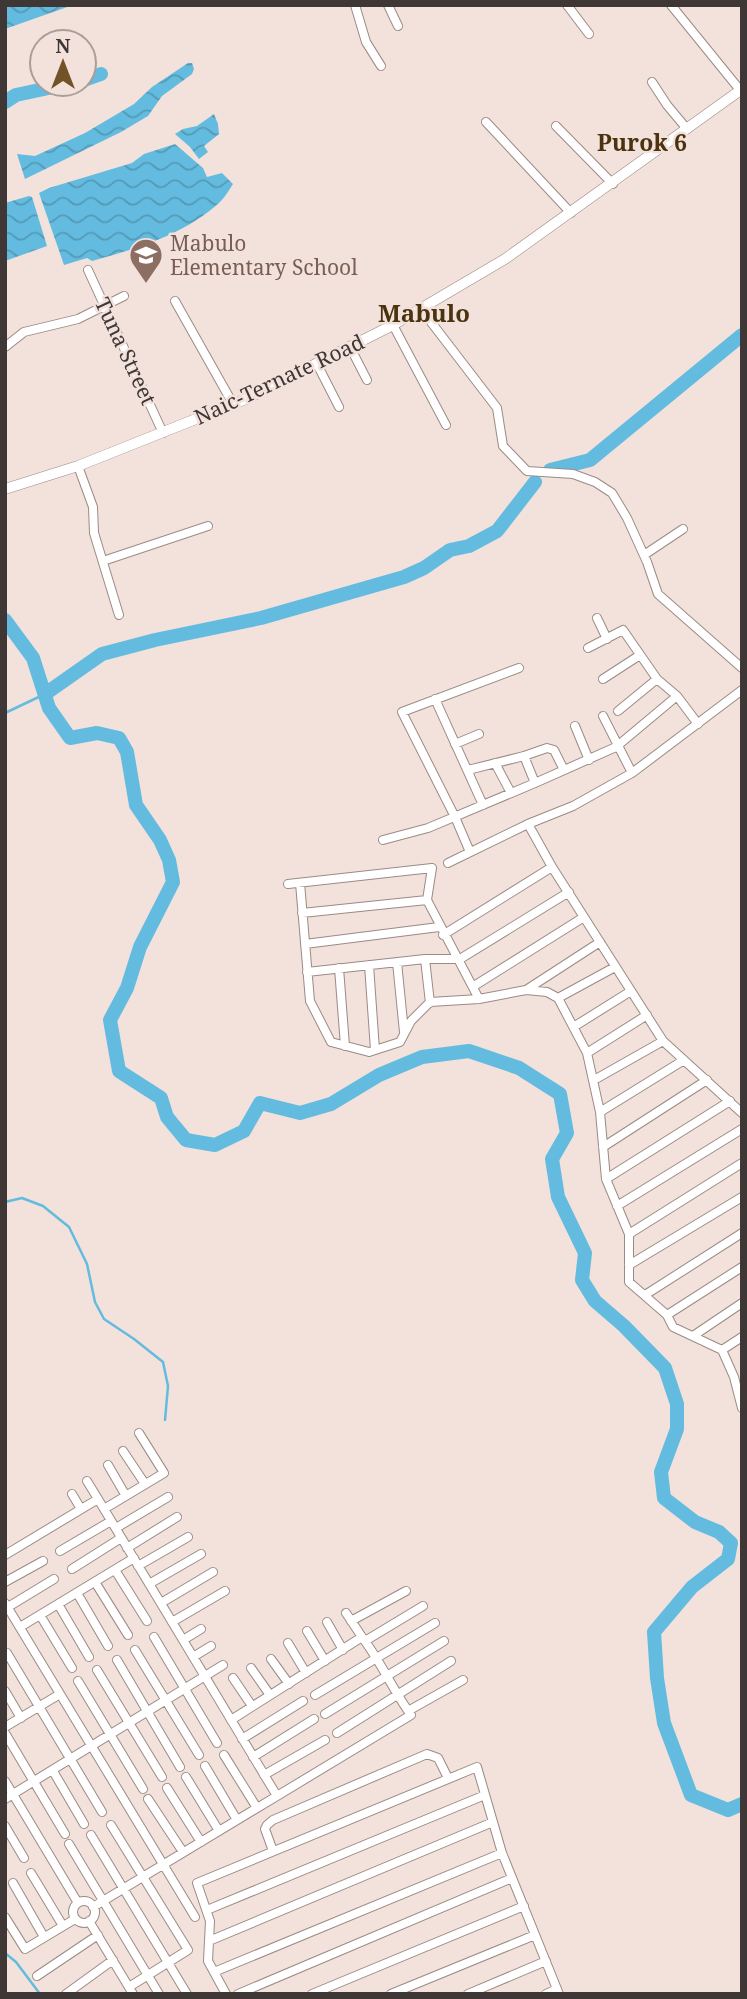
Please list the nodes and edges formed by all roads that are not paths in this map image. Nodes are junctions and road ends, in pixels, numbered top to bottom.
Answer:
1 (355, 5) edge
2 (388, 5) edge
3 (567, 5) edge
4 (671, 5) edge
5 (398, 26) dead end
6 (589, 34) dead end
7 (381, 66) dead end
8 (652, 82) dead end
9 (741, 89) edge
10 (486, 122) dead end
11 (556, 126) dead end
12 (687, 129) junction
13 (613, 184) junction
14 (571, 213) junction
15 (88, 270) dead end
16 (124, 296) dead end
17 (175, 301) dead end
18 (106, 307) junction
19 (421, 309) junction
20 (393, 325) junction
21 (5, 347) edge
22 (350, 347) junction
23 (317, 363) junction
24 (367, 380) dead end
25 (233, 404) junction
26 (339, 407) dead end
27 (446, 425) dead end
28 (163, 433) junction
29 (78, 466) junction
30 (5, 489) edge
31 (208, 526) dead end
32 (683, 530) dead end
33 (643, 555) junction
34 (103, 561) junction
35 (119, 614) dead end
36 (597, 618) dead end
37 (607, 639) junction
38 (588, 649) dead end
39 (640, 655) junction
40 (742, 667) edge
41 (519, 668) dead end
42 (603, 679) dead end
43 (657, 679) junction
44 (742, 690) edge
45 (677, 696) junction
46 (435, 699) junction
47 (618, 711) dead end
48 (603, 716) dead end
49 (698, 724) junction
50 (575, 726) dead end
51 (479, 734) dead end
52 (456, 744) junction
53 (616, 747) junction
54 (524, 756) junction
55 (589, 760) junction
56 (495, 763) junction
57 (468, 770) junction
58 (564, 770) junction
59 (632, 773) junction
60 (535, 783) junction
61 (511, 793) junction
62 (483, 805) junction
63 (455, 817) junction
64 (528, 824) junction
65 (383, 840) dead end
66 (470, 852) junction
67 (448, 863) dead end
68 (552, 867) junction
69 (300, 883) junction
70 (289, 884) dead end
71 (569, 892) junction
72 (427, 900) junction
73 (302, 913) junction
74 (584, 917) junction
75 (441, 931) junction
76 (600, 942) junction
77 (305, 944) junction
78 (425, 958) junction
79 (460, 959) junction
80 (397, 962) junction
81 (369, 965) junction
82 (615, 967) junction
83 (339, 968) junction
84 (307, 972) junction
85 (474, 986) junction
86 (526, 990) junction
87 (631, 991) junction
88 (558, 998) junction
89 (479, 999) junction
90 (430, 1003) junction
91 (647, 1015) junction
92 (575, 1026) junction
93 (405, 1033) junction
94 (663, 1041) junction
95 (345, 1045) junction
96 (375, 1050) junction
97 (587, 1053) junction
98 (684, 1060) junction
99 (594, 1080) junction
100 (707, 1080) junction
101 (730, 1101) junction
102 (600, 1112) junction
103 (742, 1113) edge
104 (742, 1129) edge
105 (603, 1147) junction
106 (742, 1163) edge
107 (606, 1179) junction
108 (742, 1197) edge
109 (617, 1206) junction
110 (742, 1233) edge
111 (629, 1234) junction
112 (629, 1265) junction
113 (742, 1267) edge
114 (646, 1295) junction
115 (742, 1303) edge
116 (667, 1315) junction
117 (692, 1336) junction
118 (742, 1337) edge
119 (722, 1350) junction
120 (738, 1374) edge
121 (741, 1407) edge
122 (139, 1433) dead end
123 (123, 1451) dead end
124 (108, 1465) dead end
125 (87, 1480) dead end
126 (145, 1484) junction
127 (72, 1494) dead end
128 (126, 1496) junction
129 (168, 1497) dead end
130 (98, 1499) junction
131 (81, 1509) junction
132 (104, 1509) junction
133 (177, 1517) dead end
134 (113, 1525) junction
135 (188, 1537) dead end
136 (121, 1538) junction
137 (127, 1548) junction
138 (60, 1551) dead end
139 (201, 1554) dead end
140 (5, 1555) edge
141 (43, 1561) dead end
142 (136, 1562) junction
143 (72, 1569) dead end
144 (115, 1570) junction
145 (213, 1572) dead end
146 (54, 1579) dead end
147 (96, 1581) junction
148 (5, 1582) edge
149 (149, 1584) junction
150 (225, 1591) dead end
151 (406, 1591) dead end
152 (76, 1593) junction
153 (161, 1603) junction
154 (58, 1604) junction
155 (6, 1605) edge
156 (423, 1606) dead end
157 (40, 1615) junction
158 (147, 1621) dead end
159 (172, 1622) junction
160 (327, 1622) dead end
161 (435, 1623) dead end
162 (20, 1627) junction
163 (201, 1629) dead end
164 (307, 1631) dead end
165 (128, 1635) dead end
166 (154, 1637) dead end
167 (364, 1639) junction
168 (183, 1640) junction
169 (444, 1642) dead end
170 (288, 1643) dead end
171 (108, 1646) dead end
172 (211, 1646) dead end
173 (135, 1650) dead end
174 (343, 1650) junction
175 (7, 1653) edge
176 (89, 1657) dead end
177 (193, 1657) junction
178 (379, 1658) junction
179 (271, 1659) dead end
180 (117, 1660) dead end
181 (325, 1661) junction
182 (451, 1661) dead end
183 (223, 1665) dead end
184 (72, 1668) dead end
185 (251, 1668) dead end
186 (97, 1670) dead end
187 (306, 1673) junction
188 (205, 1678) junction
189 (233, 1678) dead end
190 (386, 1678) junction
191 (463, 1680) dead end
192 (78, 1681) dead end
193 (289, 1684) junction
194 (185, 1690) junction
195 (5, 1691) edge
196 (60, 1694) junction
197 (270, 1695) junction
198 (315, 1695) dead end
199 (398, 1696) junction
200 (303, 1701) dead end
201 (166, 1702) junction
202 (40, 1706) junction
203 (252, 1706) junction
204 (148, 1712) junction
205 (408, 1712) junction
206 (325, 1714) dead end
207 (21, 1718) junction
208 (314, 1719) dead end
209 (231, 1720) junction
210 (130, 1724) junction
211 (5, 1727) edge
212 (5, 1733) edge
213 (337, 1733) dead end
214 (111, 1735) junction
215 (242, 1739) junction
216 (325, 1740) dead end
217 (217, 1743) dead end
218 (92, 1747) junction
219 (199, 1755) dead end
220 (224, 1755) dead end
221 (253, 1757) junction
222 (71, 1759) junction
223 (205, 1766) dead end
224 (180, 1767) dead end
225 (53, 1771) junction
226 (264, 1775) junction
227 (162, 1777) dead end
228 (186, 1777) dead end
229 (449, 1778) junction
230 (5, 1781) edge
231 (35, 1782) junction
232 (167, 1788) dead end
233 (143, 1789) dead end
234 (485, 1795) junction
235 (277, 1796) junction
236 (9, 1797) edge
237 (148, 1799) dead end
238 (257, 1808) junction
239 (102, 1812) dead end
240 (237, 1820) junction
241 (493, 1822) junction
242 (84, 1824) dead end
243 (111, 1825) dead end
244 (5, 1826) edge
245 (219, 1831) junction
246 (65, 1834) dead end
247 (91, 1835) dead end
248 (201, 1842) junction
249 (69, 1844) dead end
250 (273, 1851) junction
251 (183, 1852) junction
252 (502, 1853) junction
253 (24, 1858) dead end
254 (162, 1865) junction
255 (31, 1873) dead end
256 (143, 1877) junction
257 (512, 1878) junction
258 (13, 1883) dead end
259 (124, 1888) junction
260 (104, 1900) junction
261 (78, 1903) junction
262 (524, 1906) junction
263 (93, 1907) junction
264 (206, 1910) junction
265 (5, 1917) edge
266 (195, 1917) dead end
267 (75, 1919) junction
268 (89, 1922) junction
269 (63, 1926) junction
270 (98, 1935) junction
271 (535, 1935) junction
272 (44, 1937) junction
273 (209, 1941) junction
274 (113, 1960) junction
275 (546, 1961) junction
276 (168, 1963) junction
277 (214, 1972) junction
278 (37, 1976) dead end
279 (148, 1976) junction
280 (131, 1990) edge
281 (558, 1991) edge
282 (66, 1994) edge
283 (159, 1994) edge
284 (187, 1994) edge
285 (226, 1994) edge
286 (237, 1994) edge
287 (312, 1994) edge
288 (391, 1994) edge
289 (468, 1994) edge
290 (546, 1994) edge

1 - 7 street
2 - 5 street
3 - 6 street
4 - 9 street
8 - 12 street
9 - 12 main road, Naic-Ternate Road
10 - 14 street
11 - 13 street
12 - 13 main road, Naic-Ternate Road
13 - 14 main road, Naic-Ternate Road
14 - 19 main road, Naic-Ternate Road
15 - 18 street, Tuna Street
16 - 18 street
17 - 25 street
18 - 21 street
18 - 28 street, Tuna Street
19 - 20 main road, Naic-Ternate Road
19 - 33 street
20 - 22 main road, Naic-Ternate Road
20 - 27 street
22 - 23 main road, Naic-Ternate Road
22 - 24 street
23 - 25 main road, Naic-Ternate Road
23 - 26 street
25 - 28 main road, Naic-Ternate Road
28 - 29 main road, Naic-Ternate Road
29 - 30 main road, Naic-Ternate Road
29 - 34 street
31 - 34 street
32 - 33 street
33 - 40 street
34 - 35 street
36 - 37 street
37 - 38 street
37 - 39 street
39 - 42 street
39 - 43 street
41 - 46 street
43 - 45 street
43 - 47 street
44 - 49 street
45 - 49 street
45 - 53 street
46 - 52 street
46 - 63 street
48 - 53 street
49 - 59 street
50 - 55 street
51 - 52 street
52 - 57 street
53 - 55 street
53 - 59 street
54 - 56 street
54 - 58 street
54 - 60 street
55 - 58 street
56 - 57 street
56 - 61 street
57 - 62 street
58 - 60 street
59 - 64 street
60 - 61 street
61 - 62 street
62 - 63 street
63 - 65 street
63 - 66 street
64 - 66 street
64 - 68 street
66 - 67 street
68 - 71 street
68 - 75 street
69 - 70 street
69 - 72 street
69 - 73 street
71 - 74 street
71 - 79 street
72 - 73 street
72 - 75 street
73 - 77 street
74 - 76 street
74 - 85 street
75 - 77 street
75 - 79 street
76 - 82 street
76 - 86 street
77 - 84 street
78 - 79 street
78 - 80 street
78 - 90 street
79 - 85 street
80 - 81 street
80 - 93 street
81 - 83 street
81 - 96 street
82 - 87 street
82 - 88 street
83 - 84 street
83 - 95 street
84 - 95 street
85 - 89 street
86 - 88 street
86 - 89 street
87 - 91 street
87 - 92 street
88 - 92 street
89 - 90 street
90 - 93 street
91 - 94 street
91 - 97 street
92 - 97 street
93 - 96 street
94 - 98 street
94 - 99 street
95 - 96 street
97 - 99 street
98 - 100 street
98 - 102 street
99 - 102 street
100 - 101 street
100 - 105 street
101 - 103 street
101 - 107 street
102 - 105 street
104 - 109 street
105 - 107 street
106 - 111 street
107 - 109 street
108 - 112 street
109 - 111 street
110 - 114 street
111 - 112 street
112 - 114 street
113 - 116 street
114 - 116 street
115 - 117 street
116 - 117 street
117 - 119 street
118 - 119 street
119 - 120 street
120 - 121 street
122 - 126 street
123 - 126 street
124 - 128 street
125 - 130 street
126 - 128 street
127 - 131 street
128 - 132 street
129 - 134 street
130 - 131 street
130 - 132 street
131 - 140 street
132 - 134 street
133 - 137 street
134 - 136 street
134 - 138 street
135 - 142 street
136 - 137 street
136 - 143 street
137 - 142 street
139 - 149 street
141 - 148 street
142 - 144 street
142 - 149 street
144 - 147 street
144 - 158 street
145 - 153 street
146 - 155 street
147 - 152 street
147 - 165 street
149 - 153 street
150 - 159 street
151 - 167 street
152 - 154 street
152 - 171 street
153 - 159 street
154 - 157 street
154 - 176 street
155 - 162 street
156 - 167 street
157 - 162 street
157 - 184 street
159 - 168 street
160 - 174 street
161 - 178 street
162 - 196 street
163 - 168 street
164 - 181 street
166 - 194 street
167 - 174 street
167 - 178 street
168 - 177 street
169 - 190 street
170 - 187 street
172 - 177 street
173 - 201 street
174 - 181 street
175 - 202 street
177 - 188 street
178 - 190 street
178 - 198 street
179 - 193 street
180 - 204 street
181 - 187 street
182 - 199 street
183 - 188 street
185 - 197 street
186 - 210 street
187 - 193 street
188 - 194 street
188 - 209 street
189 - 203 street
190 - 199 street
190 - 206 street
191 - 205 street
192 - 214 street
193 - 197 street
194 - 201 street
194 - 217 street
195 - 207 street
196 - 202 street
196 - 218 street
197 - 203 street
199 - 205 street
199 - 213 street
200 - 215 street
201 - 204 street
201 - 219 street
202 - 207 street
202 - 222 street
203 - 209 street
204 - 210 street
204 - 224 street
205 - 235 street
207 - 211 street
208 - 221 street
209 - 215 street
210 - 214 street
210 - 227 street
212 - 231 street
214 - 218 street
214 - 233 street
215 - 221 street
216 - 226 street
218 - 222 street
218 - 254 street
220 - 238 street
221 - 226 street
222 - 225 street
222 - 239 street
223 - 240 street
225 - 231 street
225 - 242 street
226 - 235 street
228 - 245 street
229 - 234 street
229 - 250 street
229 - 250 street
230 - 236 street
231 - 236 street
231 - 246 street
232 - 248 street
234 - 241 street
234 - 264 street
235 - 238 street
236 - 261 street
237 - 251 street
238 - 240 street
240 - 245 street
241 - 252 street
241 - 273 street
243 - 256 street
244 - 253 street
245 - 248 street
247 - 259 street
248 - 251 street
249 - 260 street
250 - 264 street
251 - 254 street
252 - 257 street
252 - 277 street
254 - 256 street
254 - 266 street
255 - 269 street
256 - 259 street
256 - 276 street
257 - 262 street
257 - 286 street
258 - 272 street
259 - 260 street
259 - 276 street
260 - 263 street
260 - 279 street
261 - 263 street
261 - 267 street
262 - 271 street
262 - 287 street
263 - 268 street
264 - 273 street
265 - 272 street
267 - 268 street
267 - 269 street
268 - 270 street
269 - 272 street
270 - 274 street
270 - 278 street
271 - 275 street
271 - 288 street
273 - 277 street
274 - 280 street
274 - 282 street
275 - 281 street
275 - 289 street
276 - 279 street
276 - 284 street
277 - 285 street
279 - 280 street
279 - 283 street
281 - 290 street

